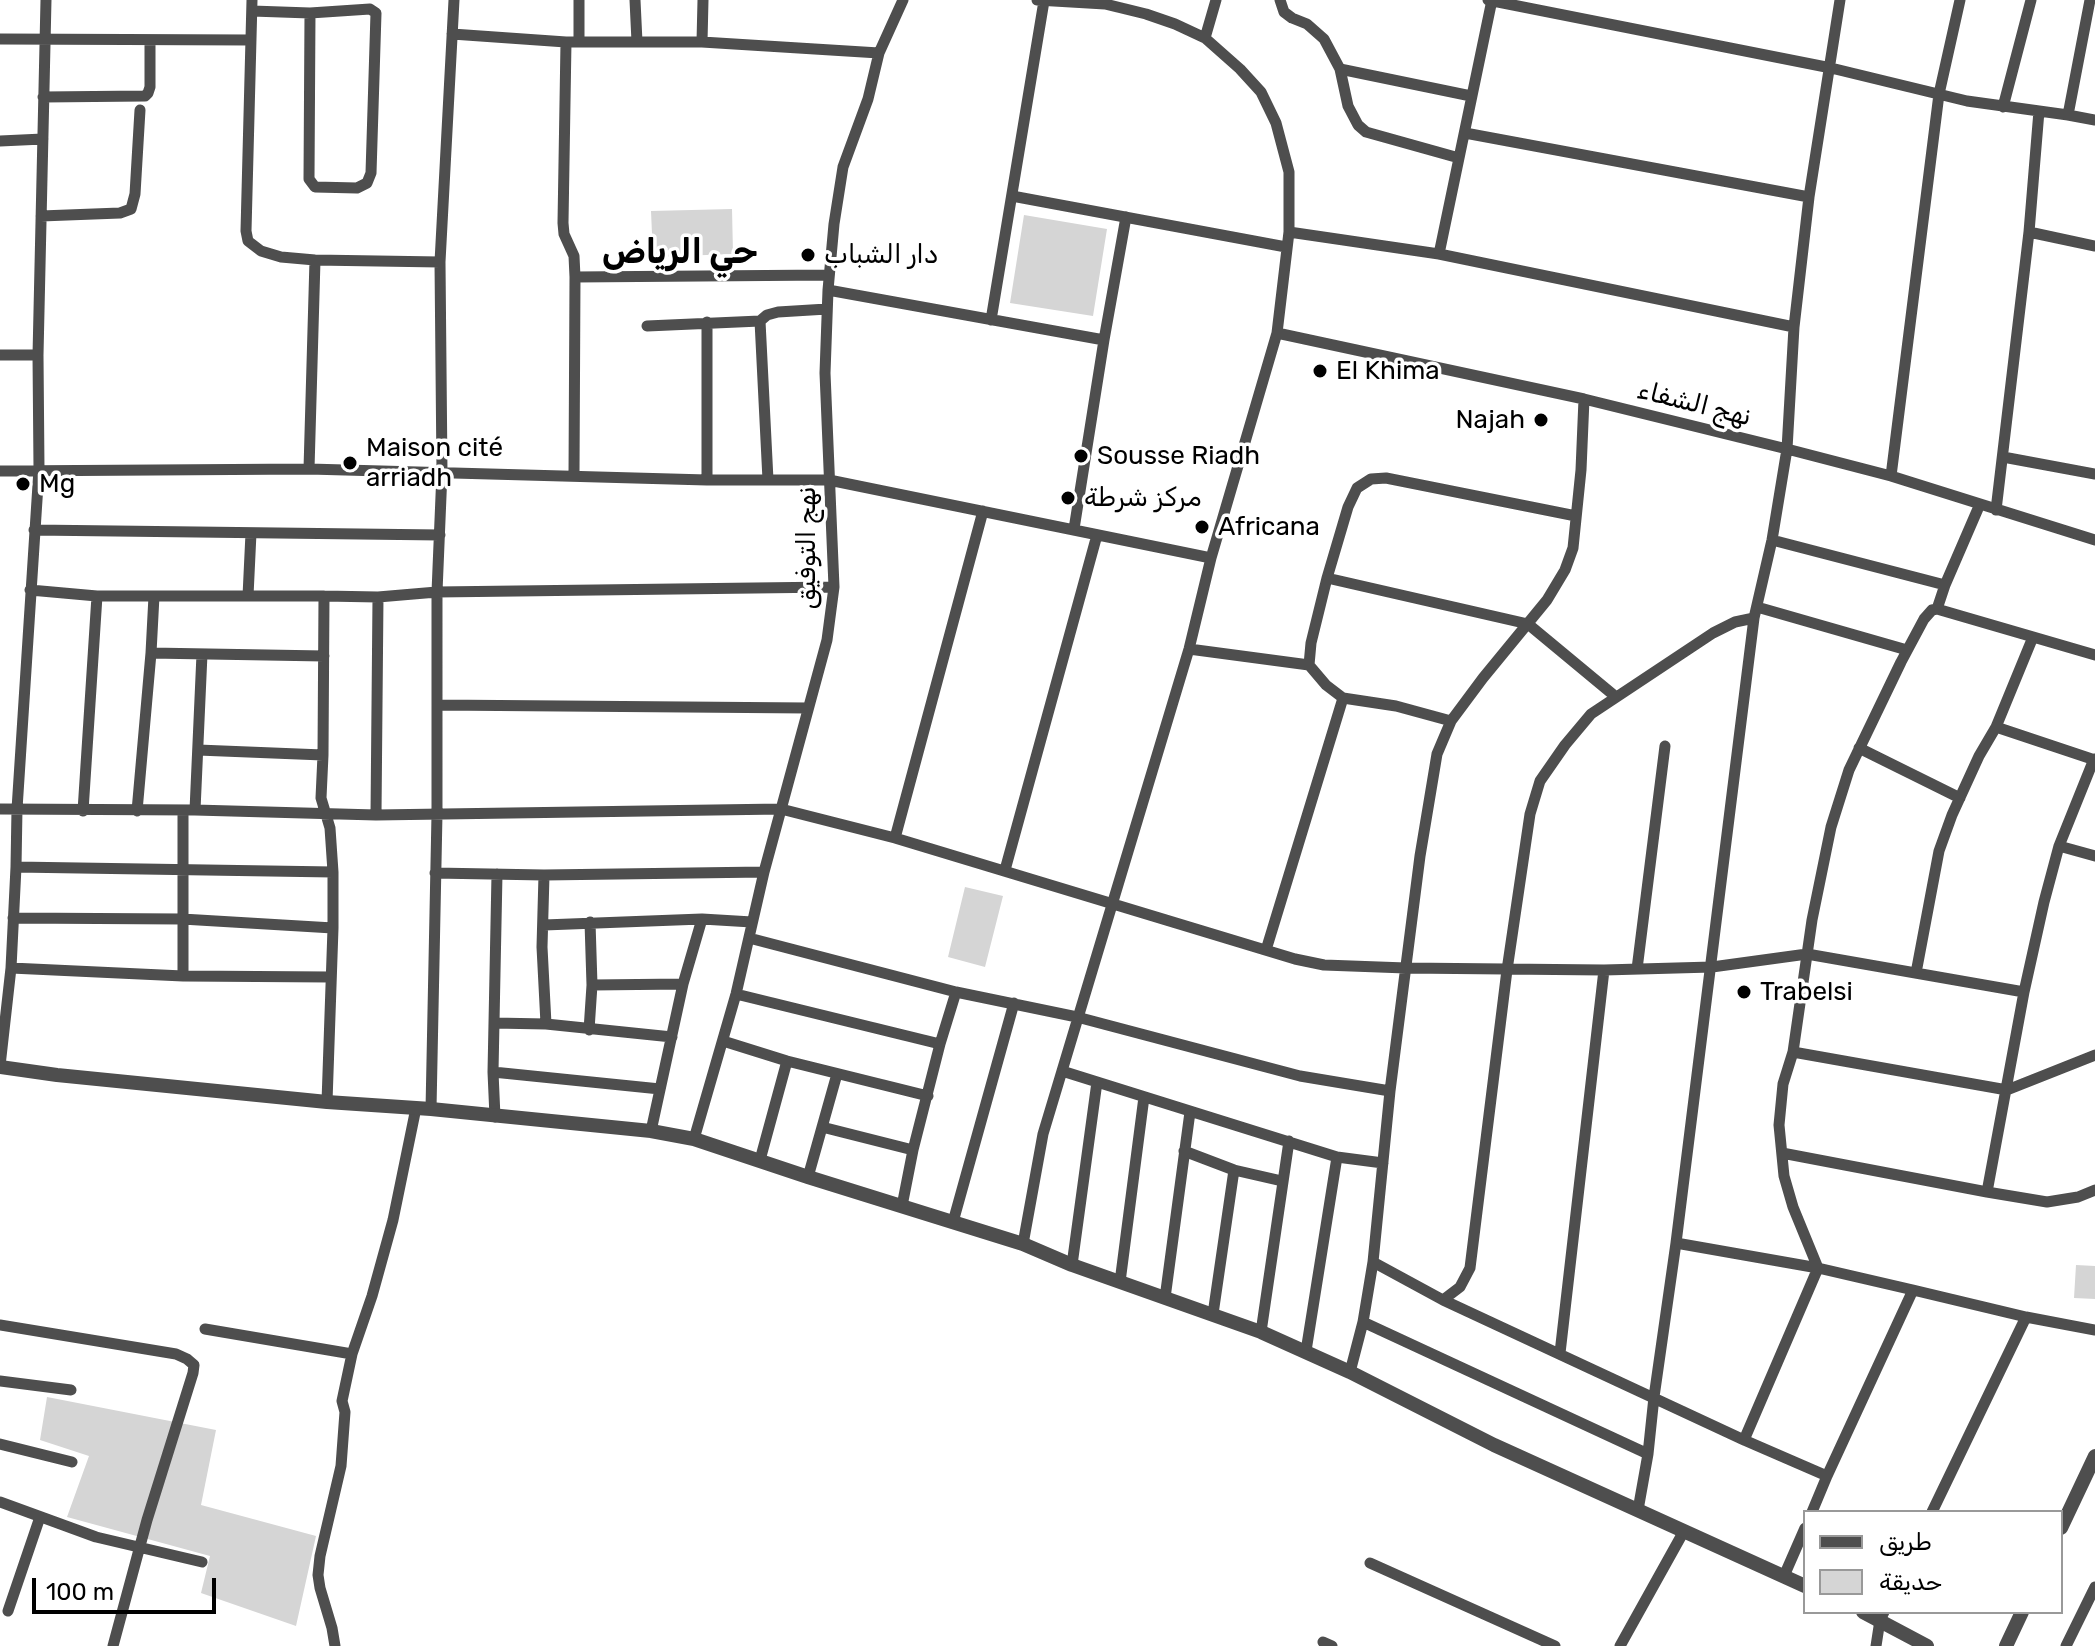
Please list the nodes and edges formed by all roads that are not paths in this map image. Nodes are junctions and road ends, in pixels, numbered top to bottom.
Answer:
1 (46, 0) edge
2 (454, 0) edge
3 (579, 0) edge
4 (635, 0) edge
5 (703, 0) edge
6 (903, 0) edge
7 (1037, 0) edge
8 (1216, 0) edge
9 (1280, 0) edge
10 (1491, 0) edge
11 (1840, 0) edge
12 (1960, 0) edge
13 (2031, 0) edge
14 (2090, 0) edge
15 (1044, 1) edge
16 (1106, 2) edge
17 (252, 6) edge
18 (310, 13) junction
19 (452, 34) junction
20 (43, 38) junction
21 (1205, 38) junction
22 (0, 39) edge
23 (150, 40) junction
24 (251, 40) junction
25 (572, 41) junction
26 (637, 42) junction
27 (702, 42) junction
28 (879, 53) junction
29 (1831, 68) junction
30 (1340, 69) junction
31 (1939, 94) junction
32 (1471, 96) junction
33 (43, 97) junction
34 (2003, 107) junction
35 (140, 110) dead end
36 (2039, 111) junction
37 (2068, 115) junction
38 (2095, 120) edge
39 (1465, 133) junction
40 (43, 139) junction
41 (0, 141) edge
42 (1459, 158) junction
43 (1012, 196) junction
44 (1809, 197) junction
45 (41, 216) junction
46 (1126, 217) junction
47 (1289, 232) junction
48 (2029, 232) junction
49 (2095, 246) edge
50 (1286, 247) junction
51 (1439, 254) junction
52 (315, 260) junction
53 (440, 262) junction
54 (829, 275) junction
55 (575, 277) junction
56 (828, 290) junction
57 (827, 309) junction
58 (991, 320) junction
59 (760, 321) junction
60 (707, 322) junction
61 (647, 326) dead end
62 (1794, 327) junction
63 (1277, 333) junction
64 (1104, 340) junction
65 (0, 355) edge
66 (38, 355) junction
67 (1584, 399) junction
68 (1787, 449) junction
69 (2003, 457) junction
70 (39, 469) junction
71 (309, 469) junction
72 (0, 471) edge
73 (442, 472) junction
74 (2095, 474) edge
75 (574, 475) junction
76 (1891, 476) junction
77 (707, 480) junction
78 (768, 480) junction
79 (829, 480) junction
80 (1980, 504) junction
81 (1996, 510) junction
82 (983, 511) junction
83 (1576, 516) junction
84 (1074, 529) junction
85 (34, 530) junction
86 (251, 533) junction
87 (440, 535) junction
88 (1097, 535) junction
89 (1772, 540) junction
90 (2095, 540) edge
91 (1211, 558) junction
92 (1327, 578) junction
93 (1945, 585) junction
94 (834, 587) junction
95 (30, 590) junction
96 (437, 592) junction
97 (97, 596) junction
98 (154, 596) junction
99 (248, 596) junction
100 (324, 596) junction
101 (378, 597) junction
102 (1937, 609) junction
103 (1756, 612) junction
104 (1528, 624) junction
105 (2033, 637) junction
106 (1189, 649) junction
107 (1907, 650) junction
108 (151, 653) junction
109 (202, 654) junction
110 (2095, 655) edge
111 (324, 656) junction
112 (1309, 665) junction
113 (1616, 697) junction
114 (1343, 698) junction
115 (437, 705) junction
116 (808, 708) junction
117 (1451, 721) junction
118 (1996, 727) junction
119 (1665, 746) dead end
120 (1859, 748) junction
121 (198, 750) junction
122 (323, 755) junction
123 (2095, 760) edge
124 (1960, 798) junction
125 (0, 809) edge
126 (17, 809) junction
127 (781, 809) junction
128 (189, 810) junction
129 (83, 811) junction
130 (137, 811) junction
131 (437, 814) junction
132 (327, 815) junction
133 (376, 815) junction
134 (895, 838) junction
135 (2059, 846) junction
136 (2095, 856) edge
137 (16, 867) junction
138 (183, 869) junction
139 (1005, 870) junction
140 (333, 872) junction
141 (764, 872) junction
142 (435, 873) junction
143 (497, 874) junction
144 (544, 875) junction
145 (1113, 905) junction
146 (13, 918) junction
147 (182, 919) junction
148 (702, 919) junction
149 (590, 922) junction
150 (752, 922) junction
151 (544, 925) junction
152 (333, 928) junction
153 (749, 938) junction
154 (1266, 950) junction
155 (1807, 954) junction
156 (1712, 967) junction
157 (11, 968) junction
158 (1406, 968) junction
159 (1637, 969) junction
160 (1507, 970) junction
161 (1604, 970) junction
162 (1916, 973) junction
163 (183, 976) junction
164 (330, 977) junction
165 (683, 984) junction
166 (592, 985) junction
167 (956, 992) junction
168 (2024, 992) junction
169 (736, 994) junction
170 (1014, 1003) junction
171 (1077, 1017) junction
172 (494, 1023) junction
173 (546, 1024) junction
174 (589, 1030) junction
175 (672, 1037) junction
176 (723, 1041) junction
177 (940, 1044) junction
178 (1793, 1052) junction
179 (2095, 1055) edge
180 (787, 1061) junction
181 (0, 1067) edge
182 (1062, 1071) junction
183 (493, 1072) junction
184 (837, 1074) junction
185 (1097, 1082) junction
186 (660, 1089) junction
187 (2007, 1090) junction
188 (1390, 1091) junction
189 (928, 1096) junction
190 (1144, 1097) junction
191 (327, 1102) junction
192 (423, 1108) junction
193 (1190, 1112) junction
194 (495, 1117) junction
195 (822, 1127) junction
196 (651, 1131) junction
197 (694, 1139) junction
198 (1289, 1141) junction
199 (913, 1150) junction
200 (1184, 1151) junction
201 (1782, 1153) junction
202 (1337, 1157) junction
203 (760, 1160) junction
204 (1383, 1163) junction
205 (1234, 1170) junction
206 (808, 1177) junction
207 (1282, 1181) junction
208 (2095, 1190) edge
209 (1987, 1192) junction
210 (902, 1206) junction
211 (953, 1222) junction
212 (1676, 1243) junction
213 (1023, 1244) junction
214 (1373, 1262) junction
215 (1072, 1265) junction
216 (1818, 1268) junction
217 (1120, 1282) junction
218 (1913, 1290) junction
219 (1165, 1298) junction
220 (1443, 1300) junction
221 (1213, 1314) junction
222 (2026, 1317) junction
223 (1363, 1322) junction
224 (0, 1325) edge
225 (205, 1329) dead end
226 (2095, 1330) edge
227 (1261, 1332) junction
228 (1306, 1351) junction
229 (1560, 1353) junction
230 (352, 1354) junction
231 (1350, 1372) junction
232 (0, 1381) edge
233 (71, 1390) dead end
234 (1654, 1397) junction
235 (1744, 1440) junction
236 (0, 1444) edge
237 (1648, 1454) junction
238 (2095, 1456) edge
239 (72, 1462) dead end
240 (1827, 1476) junction
241 (0, 1502) edge
242 (1638, 1510) junction
243 (1813, 1510) edge
244 (1933, 1510) edge
245 (40, 1517) junction
246 (2063, 1524) edge
247 (1684, 1531) junction
248 (1803, 1533) edge
249 (140, 1548) junction
250 (202, 1562) dead end
251 (1370, 1563) dead end
252 (1784, 1576) junction
253 (1803, 1585) edge
254 (2095, 1587) edge
255 (8, 1611) dead end
256 (2021, 1614) edge
257 (1882, 1616) edge
258 (113, 1646) edge
259 (335, 1646) edge
260 (1555, 1646) edge
261 (1620, 1646) edge
262 (1876, 1646) edge
263 (1927, 1646) edge
264 (2006, 1646) edge
265 (2066, 1646) edge

1 - 20 street
2 - 19 street
3 - 25 street
4 - 26 street
5 - 27 street
6 - 28 street, نهج التوفيق
7 - 15 street
8 - 21 street
9 - 30 street
10 - 29 street
10 - 32 street
11 - 29 street
12 - 31 street
13 - 34 street
14 - 37 street
15 - 16 street
15 - 43 street
16 - 21 street
17 - 18 street
17 - 24 street
18 - 18 street
19 - 25 street
19 - 53 street
20 - 22 street
20 - 23 street
20 - 33 street
21 - 47 street
23 - 24 street
23 - 33 street
24 - 52 street
25 - 26 street
25 - 55 street
26 - 27 street
27 - 28 street
28 - 54 street, نهج التوفيق
29 - 31 street
29 - 44 street
30 - 32 street
30 - 42 street
31 - 34 street
31 - 76 street
32 - 39 street
33 - 40 street
34 - 36 street
35 - 45 street
36 - 37 street
36 - 48 street
37 - 38 street
39 - 42 street
39 - 44 street
40 - 41 street
40 - 45 street
42 - 51 street
43 - 46 street
43 - 58 street
44 - 62 street
45 - 66 street
46 - 50 street
46 - 64 street
47 - 50 street
47 - 51 street
48 - 49 street
48 - 69 street
50 - 63 street
51 - 62 street
52 - 53 street
52 - 71 street
53 - 73 street
54 - 55 street
54 - 56 street, نهج التوفيق
55 - 75 street
56 - 57 street, نهج التوفيق
56 - 58 street
57 - 59 street
57 - 79 street, نهج التوفيق
58 - 64 street
59 - 60 street
59 - 78 street
60 - 61 street
60 - 77 street
62 - 68 street
63 - 67 street, نهج الشفاء
63 - 91 street
64 - 84 street
65 - 66 street
66 - 70 street
67 - 68 street, نهج الشفاء
67 - 83 street
68 - 76 street, نهج الشفاء
68 - 89 street
69 - 74 street
69 - 81 street
70 - 71 street
70 - 72 street
70 - 85 street
71 - 73 street
73 - 75 street
73 - 87 street
75 - 77 street
76 - 80 street, نهج الشفاء
77 - 78 street
78 - 79 street
79 - 82 street
79 - 94 street, نهج التوفيق
80 - 81 street, نهج الشفاء
80 - 93 street
81 - 90 street, نهج الشفاء
82 - 84 street
82 - 134 street
83 - 92 street
83 - 104 street
84 - 88 street
85 - 86 street
85 - 95 street
86 - 87 street
86 - 99 street
87 - 96 street
88 - 91 street
88 - 139 street
89 - 93 street
89 - 103 street
91 - 106 street
92 - 104 street
92 - 112 street
93 - 102 street
94 - 96 street
94 - 116 street, نهج التوفيق
95 - 97 street
95 - 126 street
96 - 101 street
96 - 115 street
97 - 98 street
97 - 129 street
98 - 99 street
98 - 108 street
99 - 100 street
100 - 101 street
100 - 111 street
101 - 133 street
102 - 105 street
102 - 107 street
103 - 107 street
103 - 113 street
103 - 156 street
104 - 113 street
104 - 117 street
105 - 110 street
105 - 118 street
106 - 112 street
106 - 145 street
107 - 120 street
108 - 109 street
108 - 130 street
109 - 111 street
109 - 121 street
111 - 122 street
112 - 114 street
113 - 160 street
114 - 117 street
114 - 154 street
115 - 116 street
115 - 131 street
116 - 127 street, نهج التوفيق
117 - 158 street
118 - 123 street
118 - 124 street
119 - 159 street
120 - 124 street
120 - 155 street
121 - 122 street
121 - 128 street
122 - 132 street
123 - 135 street
124 - 162 street
125 - 126 street
126 - 129 street
126 - 137 street
127 - 131 street
127 - 134 street
127 - 141 street, نهج التوفيق
128 - 130 street
128 - 132 street
128 - 138 street
129 - 130 street
131 - 133 street
131 - 142 street
132 - 133 street
132 - 140 street
134 - 139 street
135 - 136 street
135 - 168 street
137 - 138 street
137 - 146 street
138 - 140 street
138 - 147 street
139 - 145 street
140 - 152 street
141 - 144 street
141 - 150 street, نهج التوفيق
142 - 143 street
142 - 192 street
143 - 144 street
143 - 172 street
144 - 151 street
145 - 154 street
145 - 171 street
146 - 147 street
146 - 157 street
147 - 152 street
147 - 163 street
148 - 149 street
148 - 150 street
148 - 165 street
149 - 151 street
149 - 166 street
150 - 153 street, نهج التوفيق
151 - 173 street
152 - 164 street
153 - 167 street
153 - 169 street, نهج التوفيق
154 - 158 street
155 - 156 street
155 - 162 street
155 - 178 street
156 - 159 street
156 - 212 street
157 - 163 street
157 - 181 street
158 - 160 street
158 - 188 street
159 - 161 street
160 - 161 street
160 - 220 street
161 - 229 street
162 - 168 street
163 - 164 street
164 - 191 street
165 - 166 street
165 - 175 street
166 - 174 street
167 - 170 street
167 - 177 street
168 - 187 street
169 - 176 street, نهج التوفيق
169 - 177 street
170 - 171 street
170 - 211 street
171 - 182 street
171 - 188 street
172 - 173 street
172 - 183 street
173 - 174 street
174 - 175 street
175 - 186 street
176 - 180 street
176 - 197 street, نهج التوفيق
177 - 189 street
178 - 187 street
178 - 201 street
179 - 187 street
180 - 184 street
180 - 203 street
181 - 191 street
182 - 185 street
182 - 213 street
183 - 186 street
183 - 194 street
184 - 189 street
184 - 195 street
185 - 190 street
185 - 215 street
186 - 196 street
187 - 209 street
188 - 204 street
189 - 199 street
190 - 193 street
190 - 217 street
191 - 192 street
192 - 194 street
192 - 230 street
193 - 198 street
193 - 200 street
194 - 196 street
195 - 199 street
195 - 206 street
196 - 197 street
197 - 203 street
198 - 202 street
198 - 207 street
199 - 210 street
200 - 205 street
200 - 219 street
201 - 209 street
201 - 216 street
202 - 204 street
202 - 228 street
203 - 206 street
204 - 214 street
205 - 207 street
205 - 221 street
206 - 210 street
207 - 227 street
208 - 209 street
210 - 211 street
211 - 213 street
212 - 216 street
212 - 234 street
213 - 215 street
214 - 220 street
214 - 223 street
215 - 217 street
216 - 218 street
216 - 235 street
217 - 219 street
218 - 222 street
218 - 240 street
219 - 221 street
220 - 229 street
221 - 227 street
222 - 226 street
222 - 244 street
223 - 231 street
223 - 237 street
224 - 249 street
225 - 230 street
227 - 228 street
228 - 231 street
229 - 234 street
230 - 259 street
231 - 242 street
232 - 233 street
234 - 235 street
234 - 237 street
235 - 240 street
236 - 239 street
237 - 242 street
238 - 246 street
240 - 243 street
241 - 245 street
242 - 247 street
245 - 249 street
245 - 255 street
247 - 252 street
247 - 261 street
248 - 252 street
249 - 250 street
249 - 258 street
251 - 260 street
252 - 253 street
254 - 265 street
256 - 264 street
257 - 262 street
257 - 263 street

